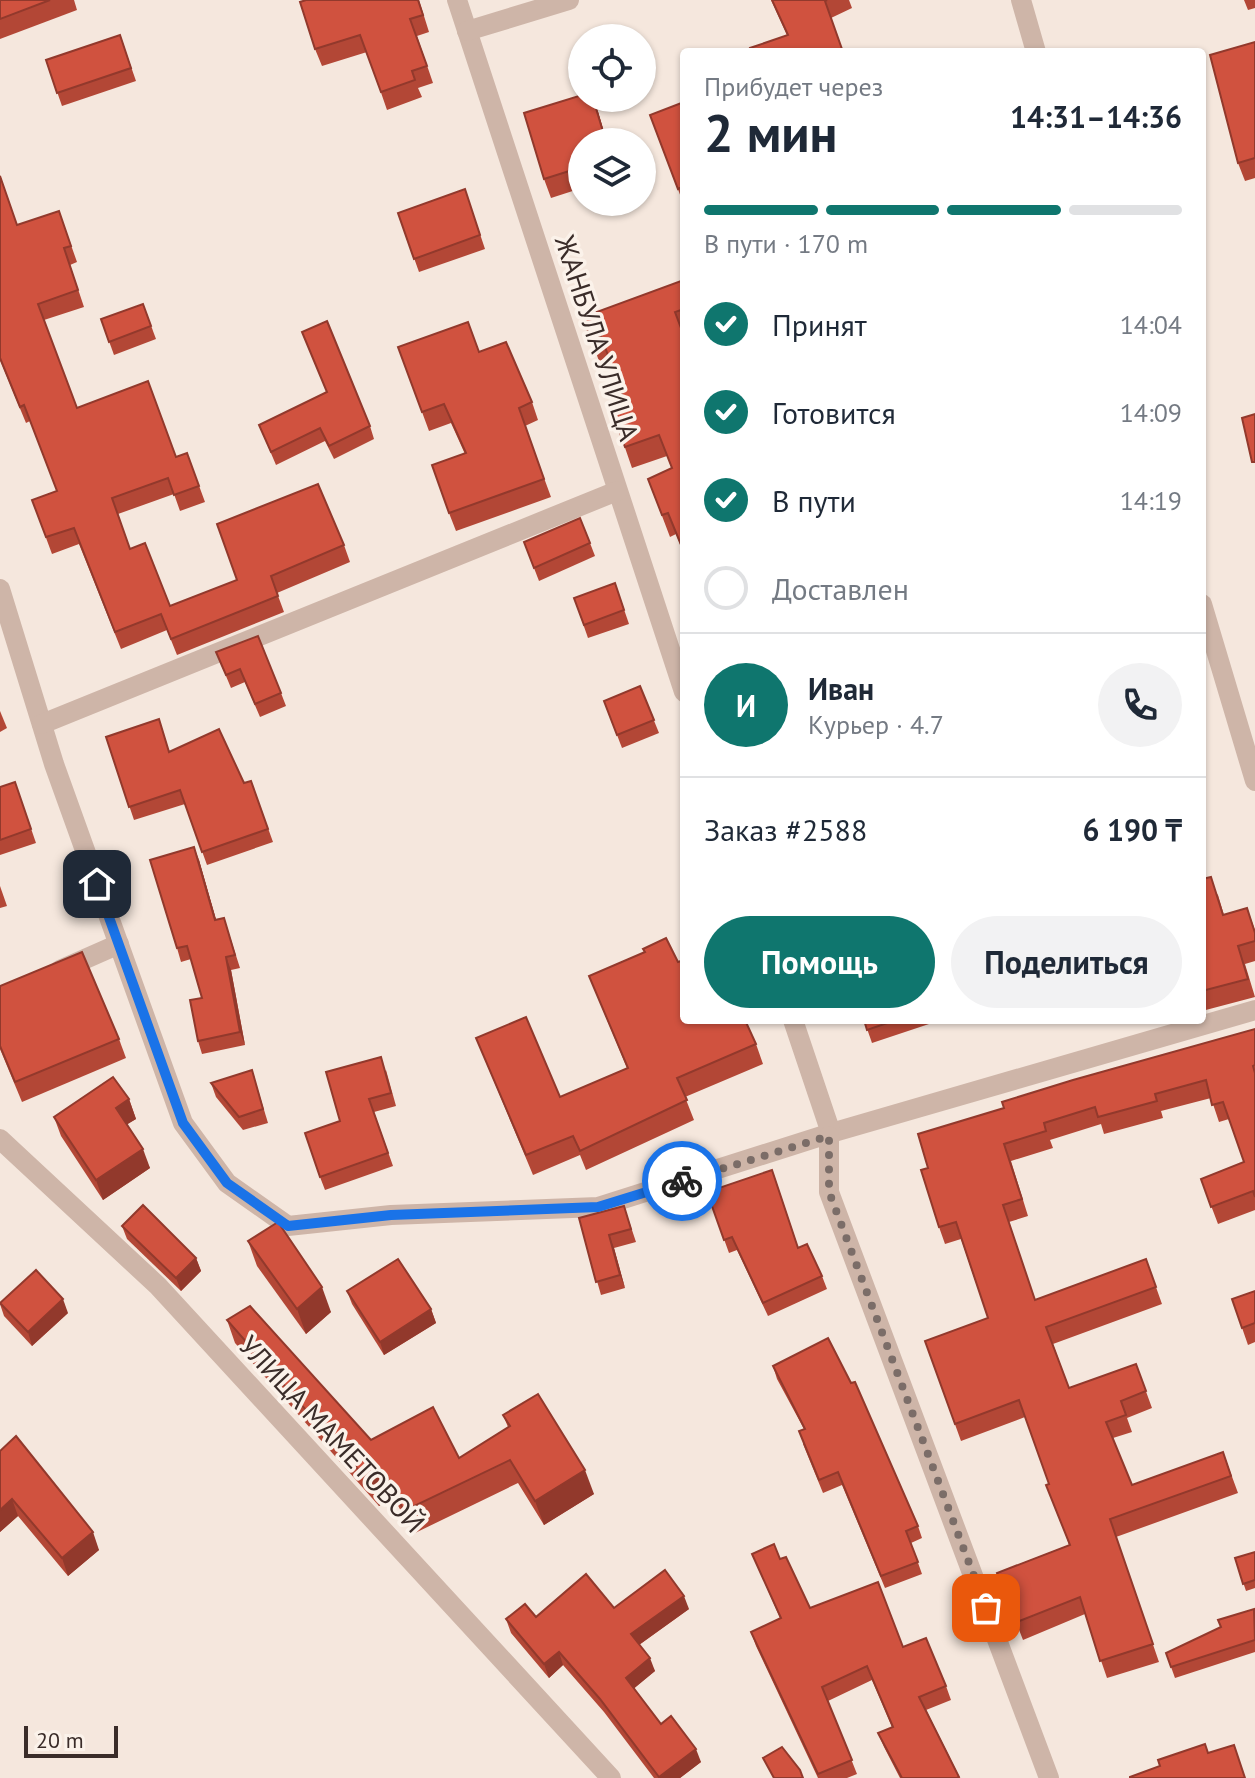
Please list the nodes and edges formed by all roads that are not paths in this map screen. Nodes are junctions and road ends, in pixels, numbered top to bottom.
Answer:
1 (457, 0) edge
2 (569, 0) edge
3 (1021, 0) edge
4 (467, 31) junction
5 (1035, 48) edge
6 (617, 491) junction
7 (0, 589) edge
8 (1206, 617) edge
9 (680, 680) edge
10 (42, 724) junction
11 (1255, 781) edge
12 (119, 944) junction
13 (40, 978) edge
14 (1255, 1010) edge
15 (794, 1024) edge
16 (830, 1134) junction
17 (0, 1139) edge
18 (611, 1778) edge
19 (1049, 1778) edge

1 - 4 street, ЖАНБУЛА УЛИЦА
2 - 4 street
3 - 5 street
4 - 6 street, ЖАНБУЛА УЛИЦА
6 - 9 street, ЖАНБУЛА УЛИЦА
6 - 10 street
7 - 10 street
8 - 11 street
10 - 12 street
12 - 13 street
12 - 16 street
14 - 16 street
15 - 16 street
16 - 19 street
17 - 18 street, УЛИЦА МАМЕТОВОЙ

